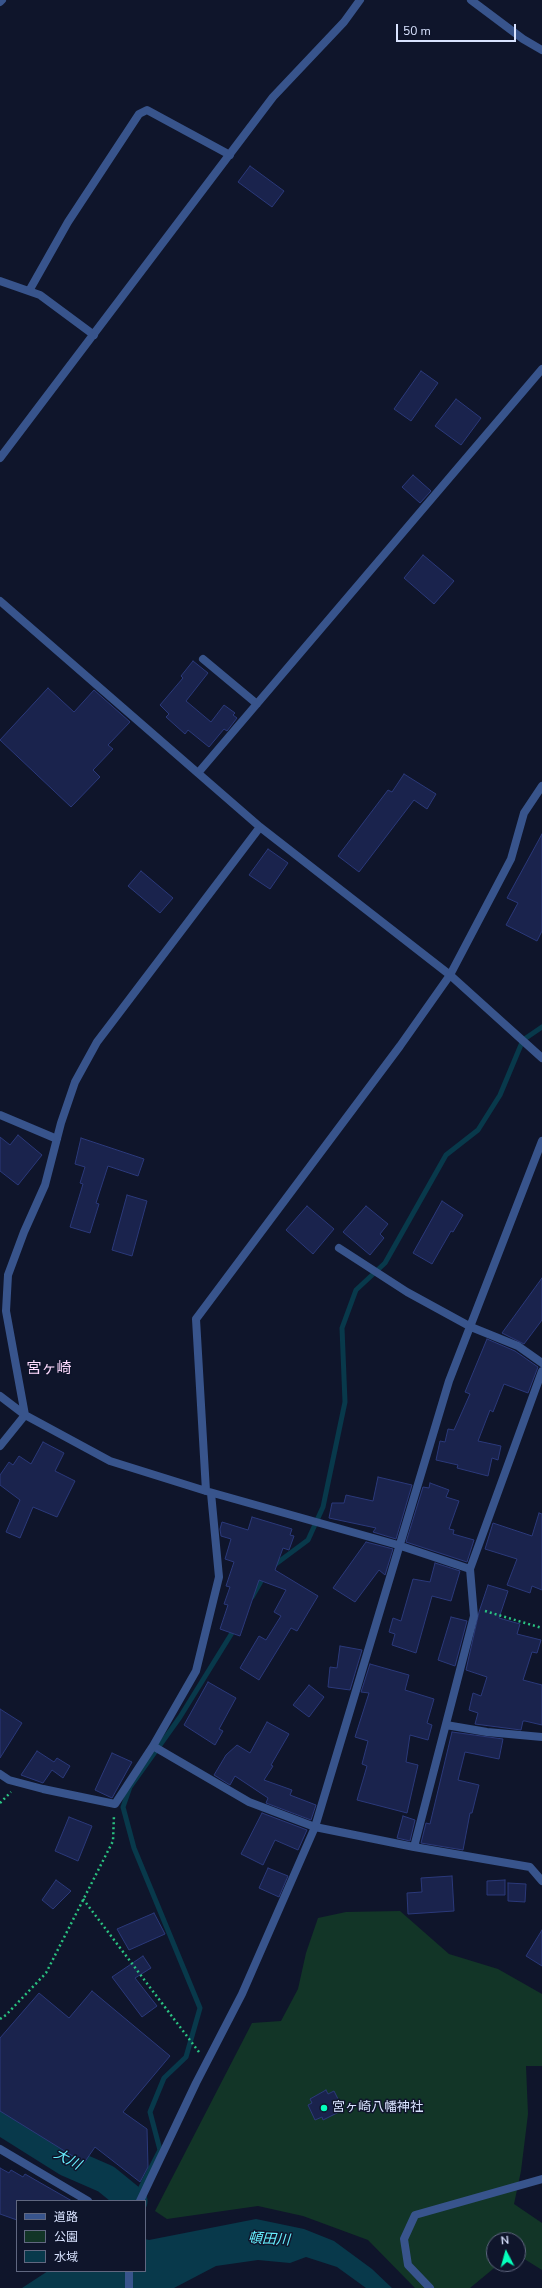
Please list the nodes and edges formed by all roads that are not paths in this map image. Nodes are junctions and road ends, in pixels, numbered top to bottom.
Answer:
1 (2, 0) edge
2 (360, 0) edge
3 (471, 0) edge
4 (0, 2) edge
5 (542, 50) edge
6 (230, 155) junction
7 (0, 281) edge
8 (29, 291) junction
9 (94, 335) junction
10 (541, 373) edge
11 (0, 458) edge
12 (0, 602) edge
13 (203, 659) dead end
14 (257, 704) junction
15 (198, 773) junction
16 (542, 786) edge
17 (260, 827) junction
18 (450, 975) junction
19 (542, 1058) edge
20 (0, 1115) edge
21 (57, 1139) junction
22 (542, 1142) edge
23 (340, 1248) dead end
24 (471, 1327) junction
25 (542, 1363) edge
26 (542, 1371) edge
27 (0, 1396) edge
28 (25, 1415) junction
29 (0, 1446) edge
30 (209, 1492) junction
31 (398, 1545) junction
32 (470, 1568) junction
33 (446, 1725) junction
34 (542, 1737) edge
35 (153, 1746) junction
36 (0, 1774) edge
37 (315, 1827) junction
38 (414, 1847) junction
39 (542, 1881) edge
40 (0, 2149) edge
41 (542, 2179) edge
42 (86, 2200) edge
43 (140, 2200) edge
44 (129, 2272) edge
45 (129, 2288) edge
46 (430, 2288) edge

1 - 4 street
2 - 6 street
3 - 5 street
6 - 8 street
6 - 9 street
7 - 8 street
8 - 9 street
9 - 11 street
10 - 14 street
12 - 15 street
13 - 14 street
14 - 15 street
15 - 17 street
16 - 18 street
17 - 18 street
17 - 21 street
18 - 19 street
18 - 30 street
20 - 21 street
21 - 28 street
22 - 24 street
23 - 24 street
24 - 25 street
24 - 31 street
26 - 32 street
27 - 28 street
28 - 29 street
28 - 30 street
30 - 31 street
30 - 35 street
31 - 32 street
31 - 37 street
32 - 33 street
33 - 34 street
33 - 38 street
35 - 36 street
35 - 37 street
37 - 38 street
37 - 43 street
38 - 39 street
40 - 42 street
41 - 46 street
44 - 45 street

